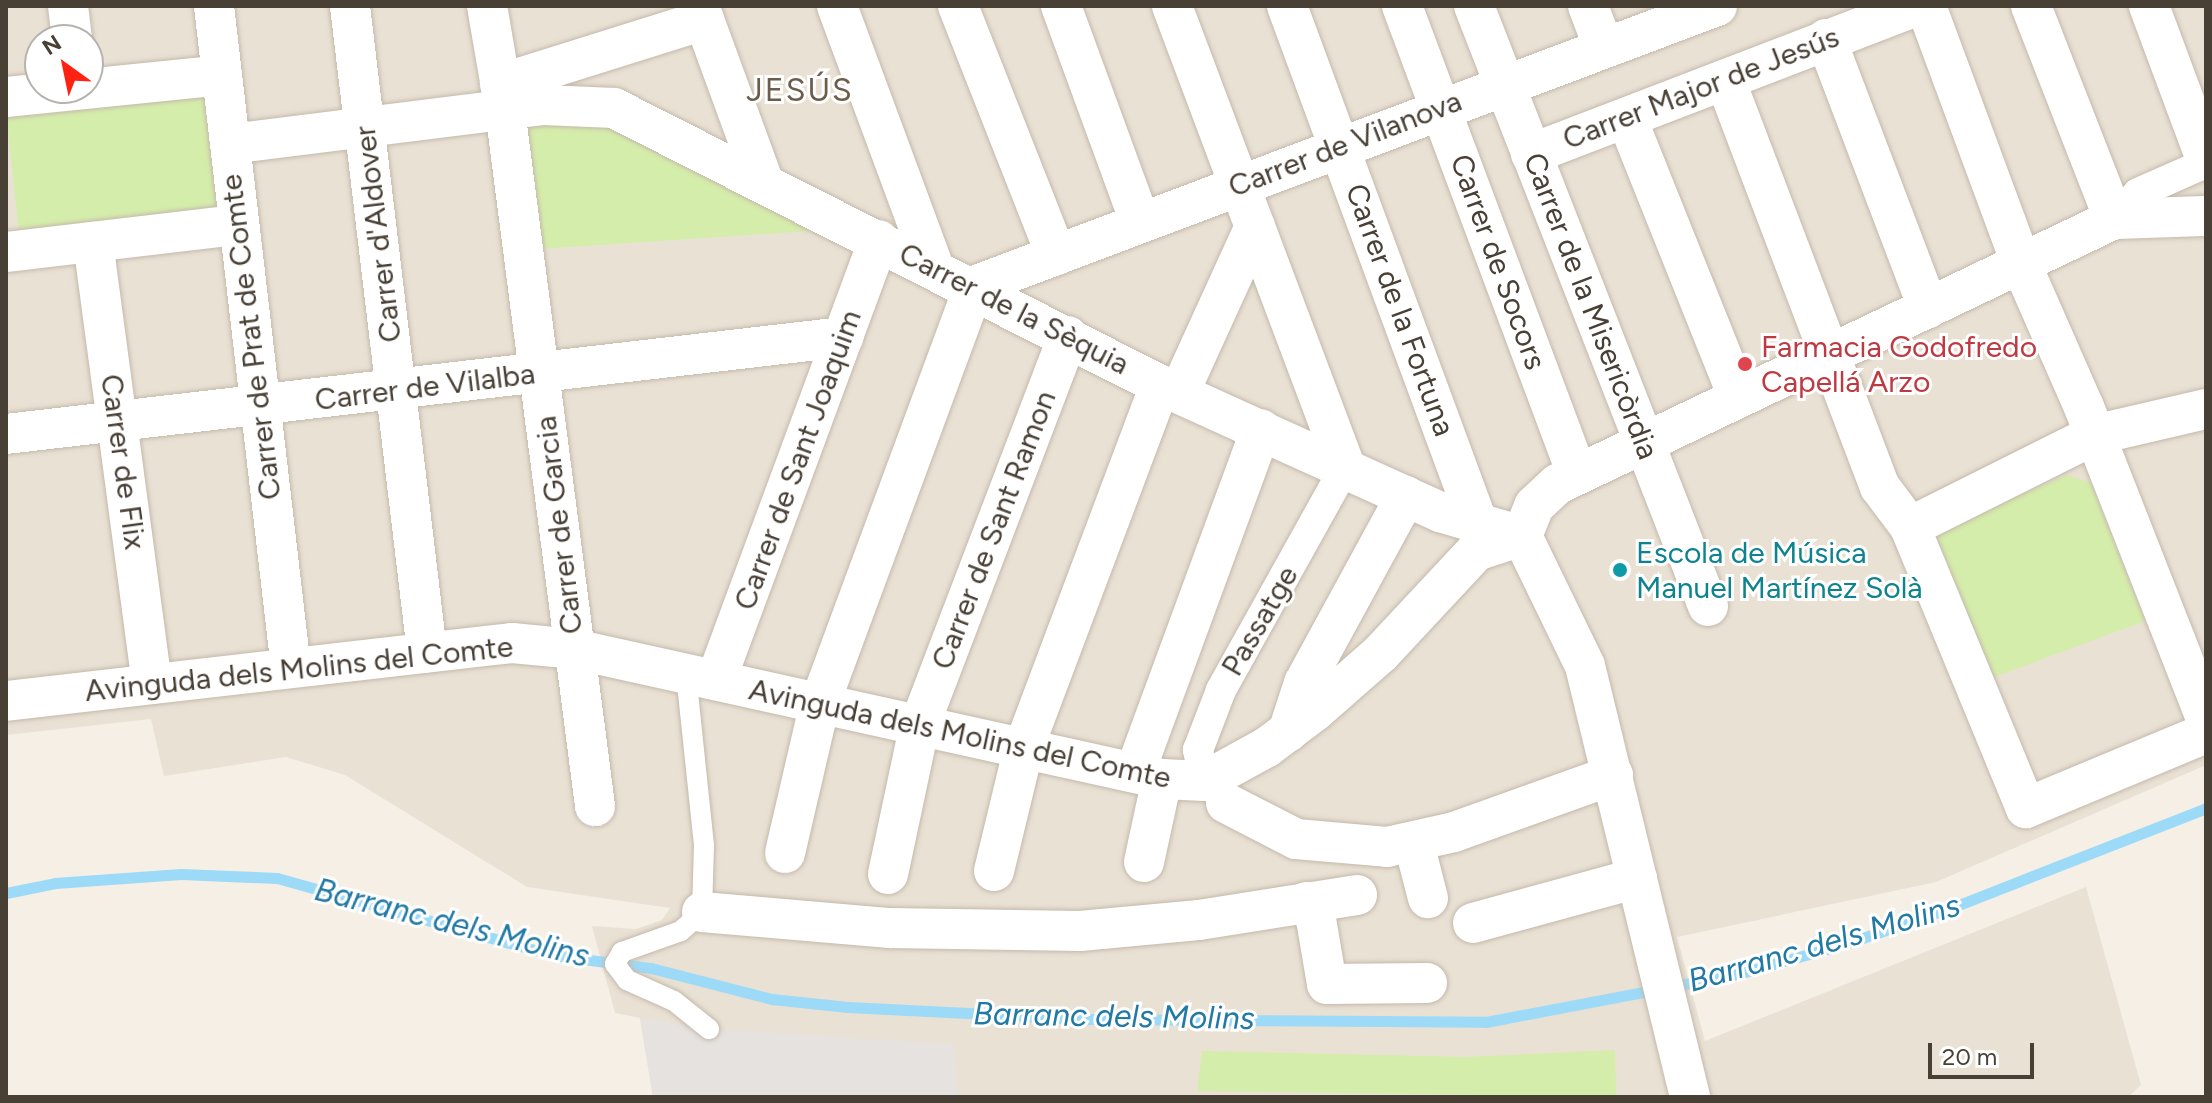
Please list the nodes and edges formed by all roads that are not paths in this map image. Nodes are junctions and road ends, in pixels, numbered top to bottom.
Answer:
1 (214, 6) edge
2 (350, 6) edge
3 (487, 6) edge
4 (837, 6) edge
5 (958, 6) edge
6 (1061, 6) edge
7 (1172, 6) edge
8 (1287, 6) edge
9 (1402, 6) edge
10 (1474, 6) edge
11 (1588, 6) edge
12 (1916, 6) edge
13 (1926, 6) edge
14 (2031, 6) edge
15 (2149, 6) edge
16 (1706, 8) edge
17 (704, 11) edge
18 (1826, 39) junction
19 (1604, 48) junction
20 (222, 75) junction
21 (1726, 82) junction
22 (1504, 84) junction
23 (104, 86) edge
24 (502, 97) junction
25 (1441, 108) junction
26 (1627, 119) junction
27 (365, 127) junction
28 (230, 144) junction
29 (1339, 145) junction
30 (1531, 154) junction
31 (2206, 161) edge
32 (763, 181) junction
33 (1239, 183) junction
34 (2206, 216) edge
35 (2114, 219) junction
36 (1140, 222) junction
37 (236, 225) junction
38 (1255, 226) junction
39 (879, 240) junction
40 (93, 242) junction
41 (6, 252) edge
42 (1056, 255) junction
43 (933, 266) junction
44 (2022, 266) junction
45 (974, 286) junction
46 (1928, 308) junction
47 (1068, 336) junction
48 (843, 337) junction
49 (1832, 353) junction
50 (541, 373) junction
51 (396, 389) junction
52 (1170, 389) junction
53 (1738, 396) junction
54 (258, 408) junction
55 (2206, 409) edge
56 (117, 422) junction
57 (1261, 429) junction
58 (6, 434) edge
59 (2094, 435) junction
60 (1644, 441) junction
61 (1345, 467) junction
62 (1577, 474) junction
63 (1406, 496) junction
64 (1478, 524) junction
65 (1910, 527) junction
66 (1522, 536) junction
67 (1708, 606) dead end
68 (574, 649) junction
69 (427, 652) junction
70 (291, 668) junction
71 (701, 677) junction
72 (152, 683) junction
73 (6, 701) edge
74 (820, 703) junction
75 (2206, 718) edge
76 (920, 724) junction
77 (1288, 732) junction
78 (2206, 733) edge
79 (1024, 747) junction
80 (1148, 775) junction
81 (1613, 775) junction
82 (1216, 792) junction
83 (595, 806) dead end
84 (1414, 844) junction
85 (785, 853) dead end
86 (1144, 862) dead end
87 (994, 871) dead end
88 (888, 874) dead end
89 (1637, 878) junction
90 (1357, 895) dead end
91 (1428, 898) dead end
92 (1306, 902) junction
93 (702, 912) junction
94 (1473, 923) dead end
95 (1427, 983) dead end
96 (709, 1029) dead end
97 (1690, 1097) edge

1 - 20 street, Carrer de Prat de Comte
2 - 27 street, Carrer d'Aldover
3 - 24 street, Carrer de Garcia
4 - 43 street
5 - 42 street
6 - 36 street
7 - 33 street
8 - 29 street, Carrer de la Fortuna
9 - 25 street, Carrer de Socors
10 - 22 street, Carrer de la Misericòrdia
11 - 19 street
12 - 18 street, Carrer Major de Jesús
13 - 44 street
14 - 35 street
15 - 31 street
16 - 19 street, Carrer de Vilanova
17 - 24 street
17 - 32 street
18 - 21 street, Carrer Major de Jesús
18 - 46 street
19 - 22 street, Carrer de Vilanova
20 - 23 street
20 - 28 street, Carrer de Prat de Comte
21 - 26 street, Carrer Major de Jesús
21 - 49 street
22 - 25 street, Carrer de Vilanova
22 - 30 street, Carrer de la Misericòrdia
24 - 27 street
24 - 32 street, Carrer de la Sèquia
24 - 50 street, Carrer de Garcia
25 - 29 street, Carrer de Vilanova
25 - 62 street, Carrer de Socors
26 - 30 street, Carrer Major de Jesús
26 - 53 street
27 - 28 street
27 - 51 street, Carrer d'Aldover
28 - 37 street, Carrer de Prat de Comte
29 - 33 street, Carrer de Vilanova
29 - 64 street, Carrer de la Fortuna
30 - 60 street, Carrer de la Misericòrdia
31 - 35 street
32 - 39 street, Carrer de la Sèquia
33 - 36 street, Carrer de Vilanova
33 - 38 street
34 - 35 street
35 - 44 street
36 - 42 street, Carrer de Vilanova
37 - 40 street
37 - 54 street, Carrer de Prat de Comte
38 - 52 street
38 - 61 street
39 - 43 street, Carrer de la Sèquia
39 - 48 street, Carrer de Sant Joaquim
40 - 41 street
40 - 56 street, Carrer de Flix
42 - 45 street, Carrer de Vilanova
43 - 45 street, Carrer de la Sèquia
44 - 46 street
44 - 59 street
45 - 47 street, Carrer de la Sèquia
45 - 74 street
46 - 49 street
47 - 52 street, Carrer de la Sèquia
47 - 76 street, Carrer de Sant Ramon
48 - 50 street, Carrer de Vilalba
48 - 71 street, Carrer de Sant Joaquim
49 - 53 street
49 - 65 street
50 - 51 street, Carrer de Vilalba
50 - 68 street, Carrer de Garcia
51 - 54 street, Carrer de Vilalba
51 - 69 street, Carrer d'Aldover
52 - 57 street, Carrer de la Sèquia
52 - 79 street
53 - 60 street
54 - 56 street, Carrer de Vilalba
54 - 70 street, Carrer de Prat de Comte
55 - 59 street
56 - 58 street, Carrer de Vilalba
56 - 72 street, Carrer de Flix
57 - 61 street, Carrer de la Sèquia
57 - 80 street
59 - 65 street
59 - 75 street
60 - 62 street
60 - 67 street, Carrer de la Misericòrdia
61 - 63 street, Carrer de la Sèquia
61 - 82 street, Passatge
62 - 66 street
63 - 64 street, Carrer de la Sèquia
63 - 77 street
64 - 66 street, Carrer de la Sèquia
65 - 78 street
66 - 77 street, Avinguda dels Molins del Comte
66 - 81 street
68 - 69 street, Avinguda dels Molins del Comte
68 - 71 street, Avinguda dels Molins del Comte
68 - 83 street, Carrer de Garcia
69 - 70 street, Avinguda dels Molins del Comte
70 - 72 street, Avinguda dels Molins del Comte
71 - 74 street, Avinguda dels Molins del Comte
71 - 93 lane
72 - 73 street, Avinguda dels Molins del Comte
74 - 76 street, Avinguda dels Molins del Comte
74 - 85 street
76 - 79 street, Avinguda dels Molins del Comte
76 - 88 street, Carrer de Sant Ramon
77 - 82 street, Avinguda dels Molins del Comte
79 - 80 street, Avinguda dels Molins del Comte
79 - 87 street
80 - 82 street, Avinguda dels Molins del Comte
80 - 86 street
81 - 84 street
81 - 89 street
82 - 84 street
84 - 91 street
89 - 94 street
89 - 97 street
90 - 92 street
92 - 93 street
92 - 95 street
93 - 96 lane

